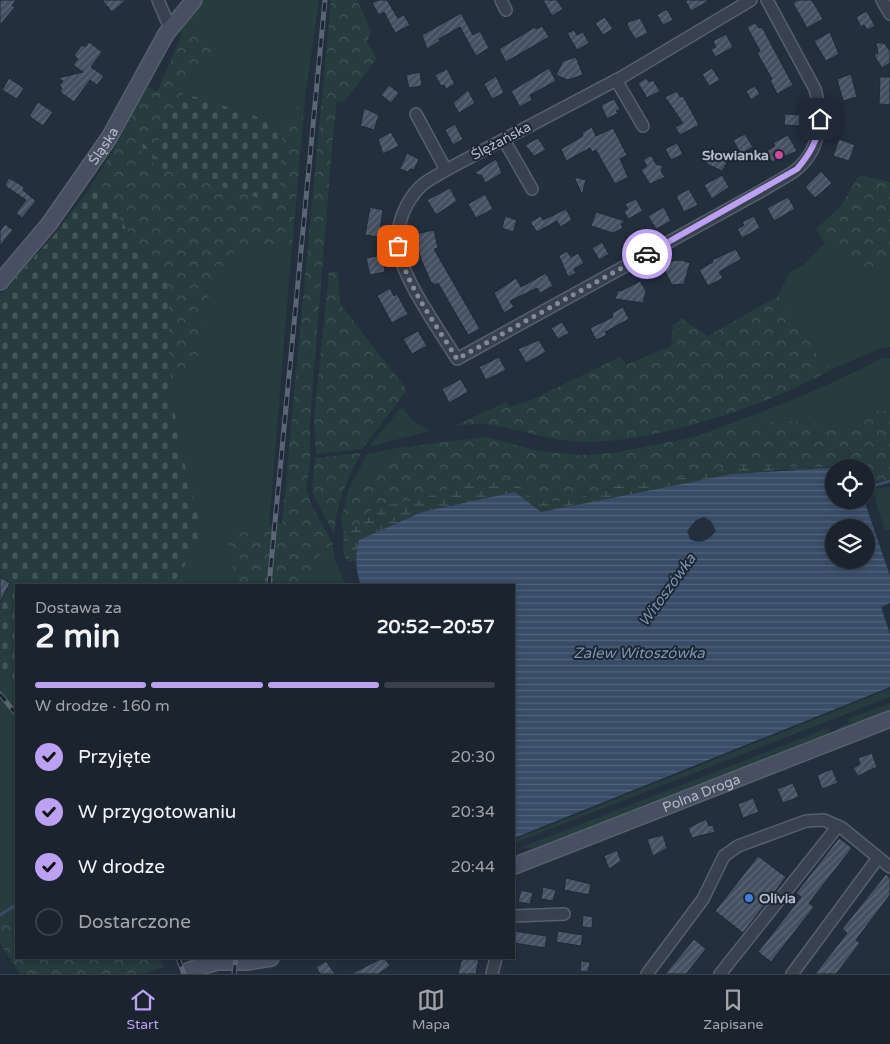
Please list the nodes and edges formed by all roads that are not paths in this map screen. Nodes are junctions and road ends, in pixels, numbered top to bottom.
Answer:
1 (158, 0) edge
2 (194, 0) edge
3 (752, 0) edge
4 (767, 0) edge
5 (882, 0) edge
6 (890, 14) edge
7 (170, 28) junction
8 (616, 80) junction
9 (416, 114) dead end
10 (643, 126) dead end
11 (504, 140) junction
12 (446, 170) junction
13 (532, 189) dead end
14 (0, 282) edge
15 (889, 721) edge
16 (838, 826) junction
17 (878, 858) junction
18 (515, 866) edge
19 (890, 867) edge
20 (564, 914) dead end
21 (515, 916) edge
22 (265, 959) edge
23 (496, 959) edge
24 (190, 970) dead end
25 (492, 974) edge
26 (646, 974) edge
27 (720, 974) edge
28 (792, 974) edge

1 - 7 street
2 - 7 street, Śląska
3 - 8 street, Ślężańska
4 - 12 street, Ślężańska
5 - 6 street
7 - 14 street, Śląska
8 - 10 street
8 - 11 street, Ślężańska
9 - 12 street
11 - 12 street, Ślężańska
11 - 13 street
15 - 18 street, Polna Droga
16 - 17 street
16 - 26 street
16 - 27 street
17 - 19 street
17 - 28 street
20 - 21 street
22 - 24 street
23 - 25 street

